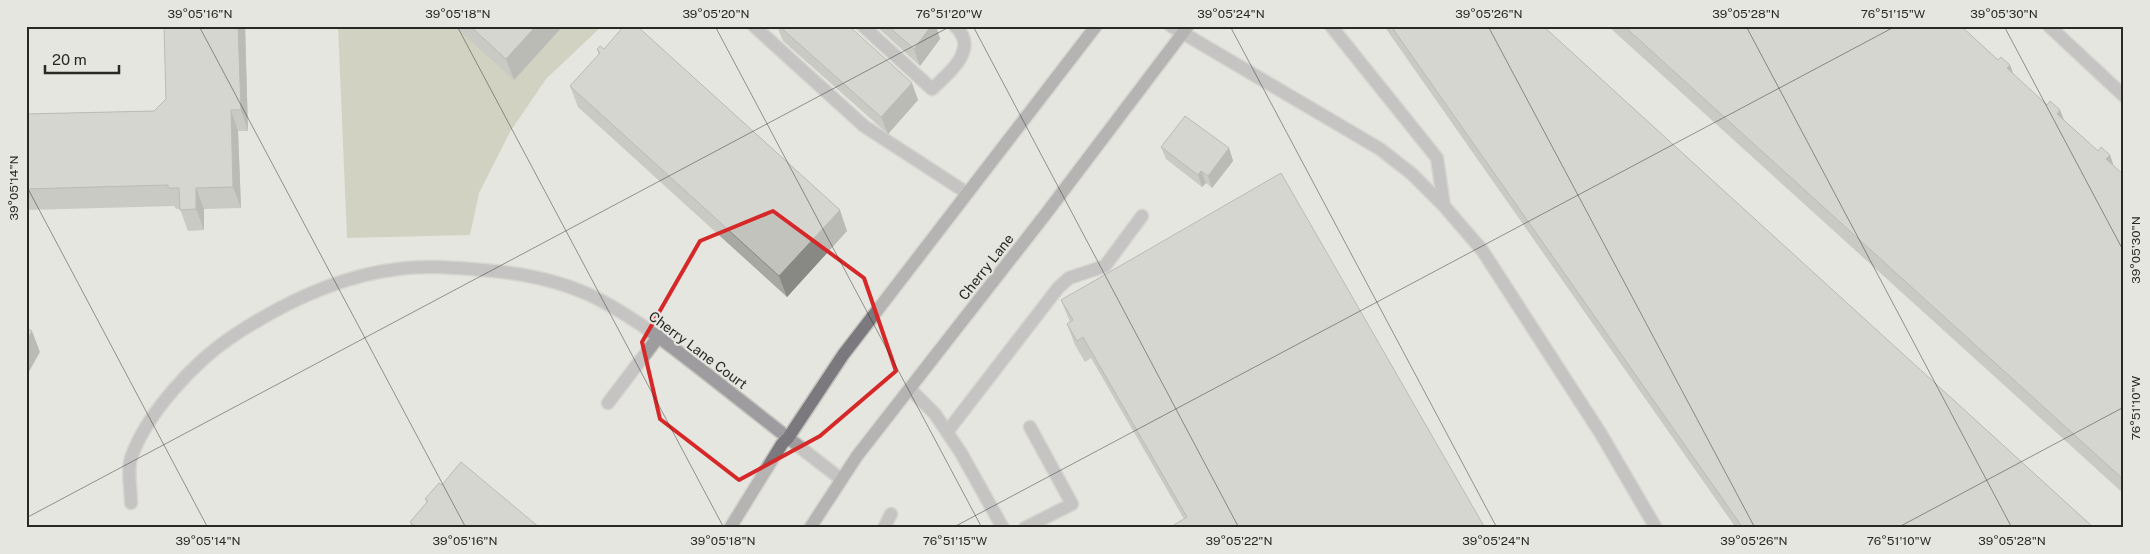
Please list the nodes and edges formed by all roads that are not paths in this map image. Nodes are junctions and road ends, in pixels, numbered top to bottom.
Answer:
1 (754, 26) edge
2 (864, 26) edge
3 (956, 26) edge
4 (1096, 26) edge
5 (1171, 26) edge
6 (1331, 26) edge
7 (2049, 26) edge
8 (1186, 30) edge
9 (2124, 96) edge
10 (967, 193) junction
11 (1444, 206) junction
12 (1142, 216) dead end
13 (659, 336) junction
14 (910, 389) junction
15 (608, 403) dead end
16 (1030, 427) dead end
17 (947, 432) junction
18 (788, 438) junction
19 (841, 479) junction
20 (132, 503) dead end
21 (891, 514) dead end
22 (730, 528) edge
23 (810, 528) edge
24 (884, 528) edge
25 (1003, 528) edge
26 (1025, 528) edge
27 (1656, 528) edge

1 - 10 street
2 - 3 street
4 - 10 main road
5 - 8 street
6 - 11 street
7 - 9 street
8 - 11 street
8 - 14 main road, Cherry Lane
10 - 18 main road
11 - 27 street
12 - 17 street
13 - 15 street
13 - 18 street, Cherry Lane Court
13 - 20 street, Cherry Lane Court
14 - 17 street
14 - 19 main road, Cherry Lane
16 - 26 street
17 - 25 street
18 - 19 street, Cherry Lane Court
18 - 22 main road
19 - 23 main road, Cherry Lane
21 - 24 street

